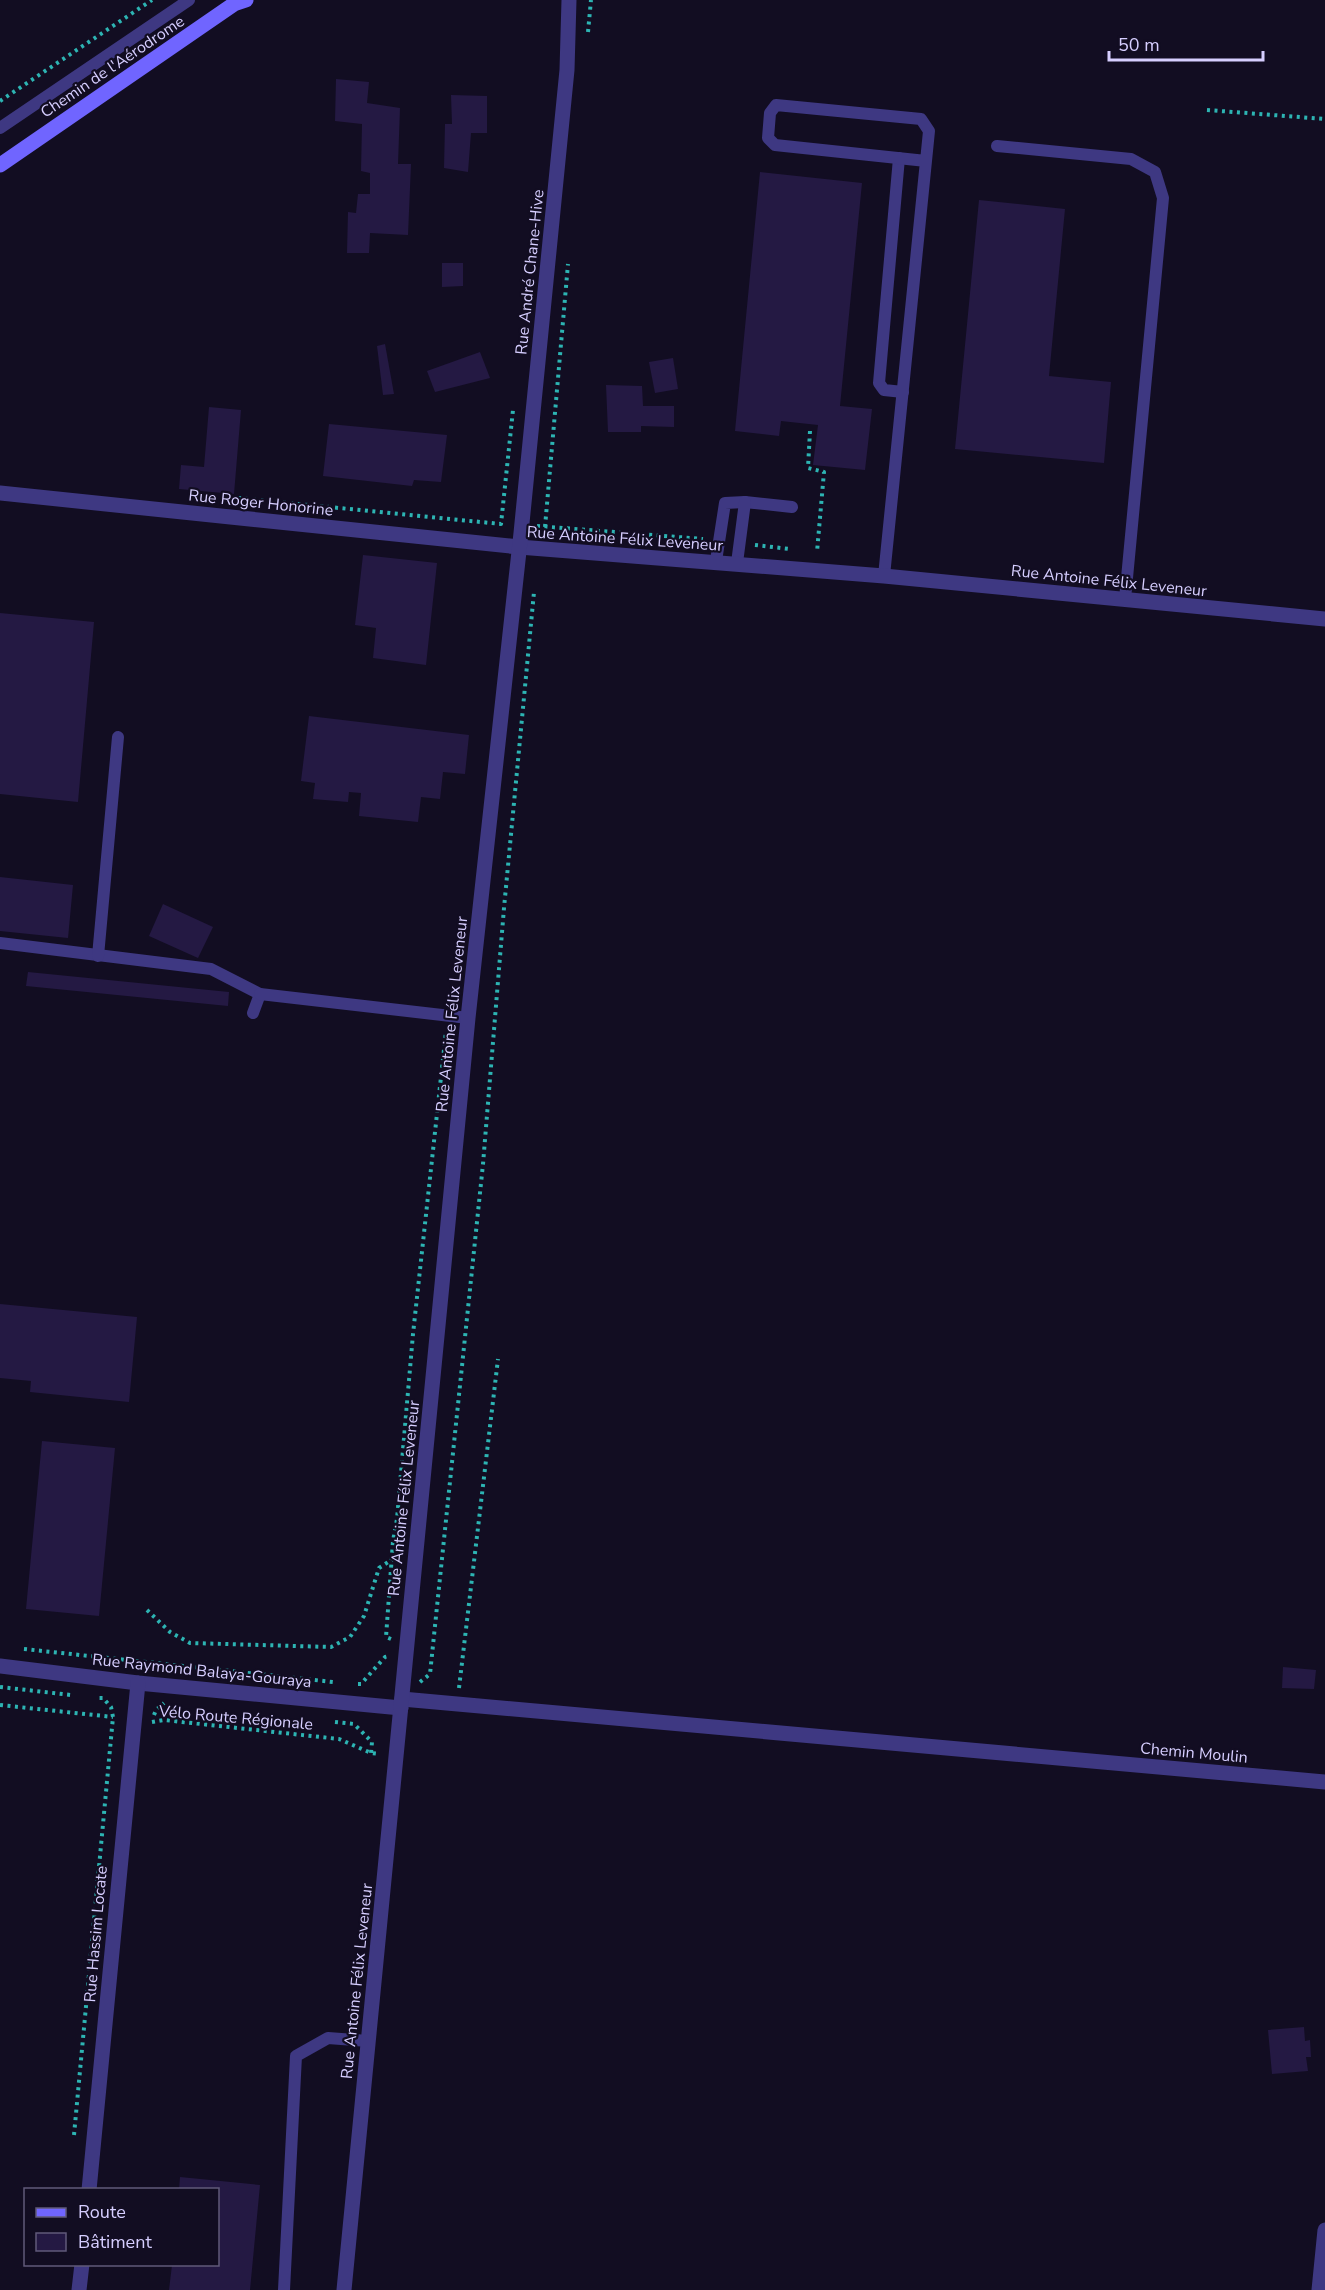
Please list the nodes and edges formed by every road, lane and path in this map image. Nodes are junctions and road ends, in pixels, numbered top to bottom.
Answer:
1 (152, 0) edge
2 (189, 0) edge
3 (246, 0) edge
4 (569, 0) edge
5 (0, 101) edge
6 (1207, 110) dead end
7 (1325, 119) edge
8 (0, 128) edge
9 (997, 146) dead end
10 (900, 158) junction
11 (926, 161) junction
12 (0, 165) edge
13 (903, 392) junction
14 (514, 406) dead end
15 (810, 431) dead end
16 (0, 493) edge
17 (236, 498) dead end
18 (745, 502) junction
19 (792, 507) dead end
20 (519, 547) junction
21 (817, 552) dead end
22 (717, 561) junction
23 (736, 563) junction
24 (884, 576) junction
25 (535, 580) dead end
26 (1125, 599) junction
27 (1325, 619) edge
28 (118, 737) dead end
29 (0, 943) edge
30 (98, 956) junction
31 (260, 994) junction
32 (253, 1013) dead end
33 (448, 1016) junction
34 (468, 1018) junction
35 (498, 1359) dead end
36 (392, 1559) junction
37 (415, 1560) junction
38 (147, 1610) dead end
39 (392, 1645) dead end
40 (23, 1649) dead end
41 (393, 1651) dead end
42 (0, 1666) edge
43 (337, 1682) dead end
44 (138, 1683) junction
45 (349, 1683) dead end
46 (0, 1688) edge
47 (80, 1696) dead end
48 (92, 1697) dead end
49 (165, 1702) dead end
50 (402, 1703) junction
51 (458, 1704) junction
52 (0, 1705) edge
53 (112, 1717) junction
54 (331, 1721) dead end
55 (152, 1722) junction
56 (133, 1724) junction
57 (151, 1734) dead end
58 (370, 1754) junction
59 (396, 1756) junction
60 (1325, 1782) edge
61 (369, 2041) junction
62 (74, 2142) dead end
63 (89, 2188) edge
64 (1325, 2230) edge
65 (82, 2266) edge
66 (79, 2290) edge
67 (284, 2290) edge
68 (344, 2290) edge
69 (1319, 2290) edge

1 - 5 path
2 - 8 lane
3 - 12 main road, Chemin de l'Aérodrome
4 - 20 street, Rue André Chane-Hive
6 - 7 path
9 - 26 lane
10 - 11 lane
10 - 11 lane
10 - 13 lane
11 - 13 lane
13 - 24 lane
14 - 17 path
15 - 21 path
16 - 20 street, Rue Roger Honorine
18 - 19 lane
18 - 22 lane
18 - 23 lane
20 - 22 street, Rue Antoine Félix Leveneur
20 - 34 street, Rue Antoine Félix Leveneur
22 - 23 street, Rue Antoine Félix Leveneur
23 - 24 street, Rue Antoine Félix Leveneur
24 - 26 street, Rue Antoine Félix Leveneur
25 - 50 path
26 - 27 street, Rue Antoine Félix Leveneur
28 - 30 lane
29 - 30 lane
30 - 31 lane
31 - 32 lane
31 - 33 lane
33 - 34 lane
33 - 36 path
34 - 37 street, Rue Antoine Félix Leveneur
35 - 51 path
36 - 37 path
36 - 38 path
36 - 39 path
37 - 50 street, Rue Antoine Félix Leveneur
40 - 43 path
41 - 45 path
42 - 44 street, Rue Raymond Balaya-Gouraya
44 - 50 street, Rue Raymond Balaya-Gouraya
44 - 56 street, Rue Hassim Locate
46 - 47 path
48 - 53 path
49 - 55 path
50 - 51 street, Rue Raymond Balaya-Gouraya
50 - 59 street, Rue Antoine Félix Leveneur
51 - 60 street, Chemin Moulin
52 - 53 path, Vélo Route Régionale
53 - 56 path, Vélo Route Régionale
53 - 62 path
54 - 58 path
55 - 56 path, Vélo Route Régionale
55 - 57 path
55 - 58 path, Vélo Route Régionale
56 - 63 street, Rue Hassim Locate
58 - 59 path, Vélo Route Régionale
59 - 61 street, Rue Antoine Félix Leveneur
61 - 67 lane
61 - 68 street, Rue Antoine Félix Leveneur
64 - 69 street
65 - 66 street

